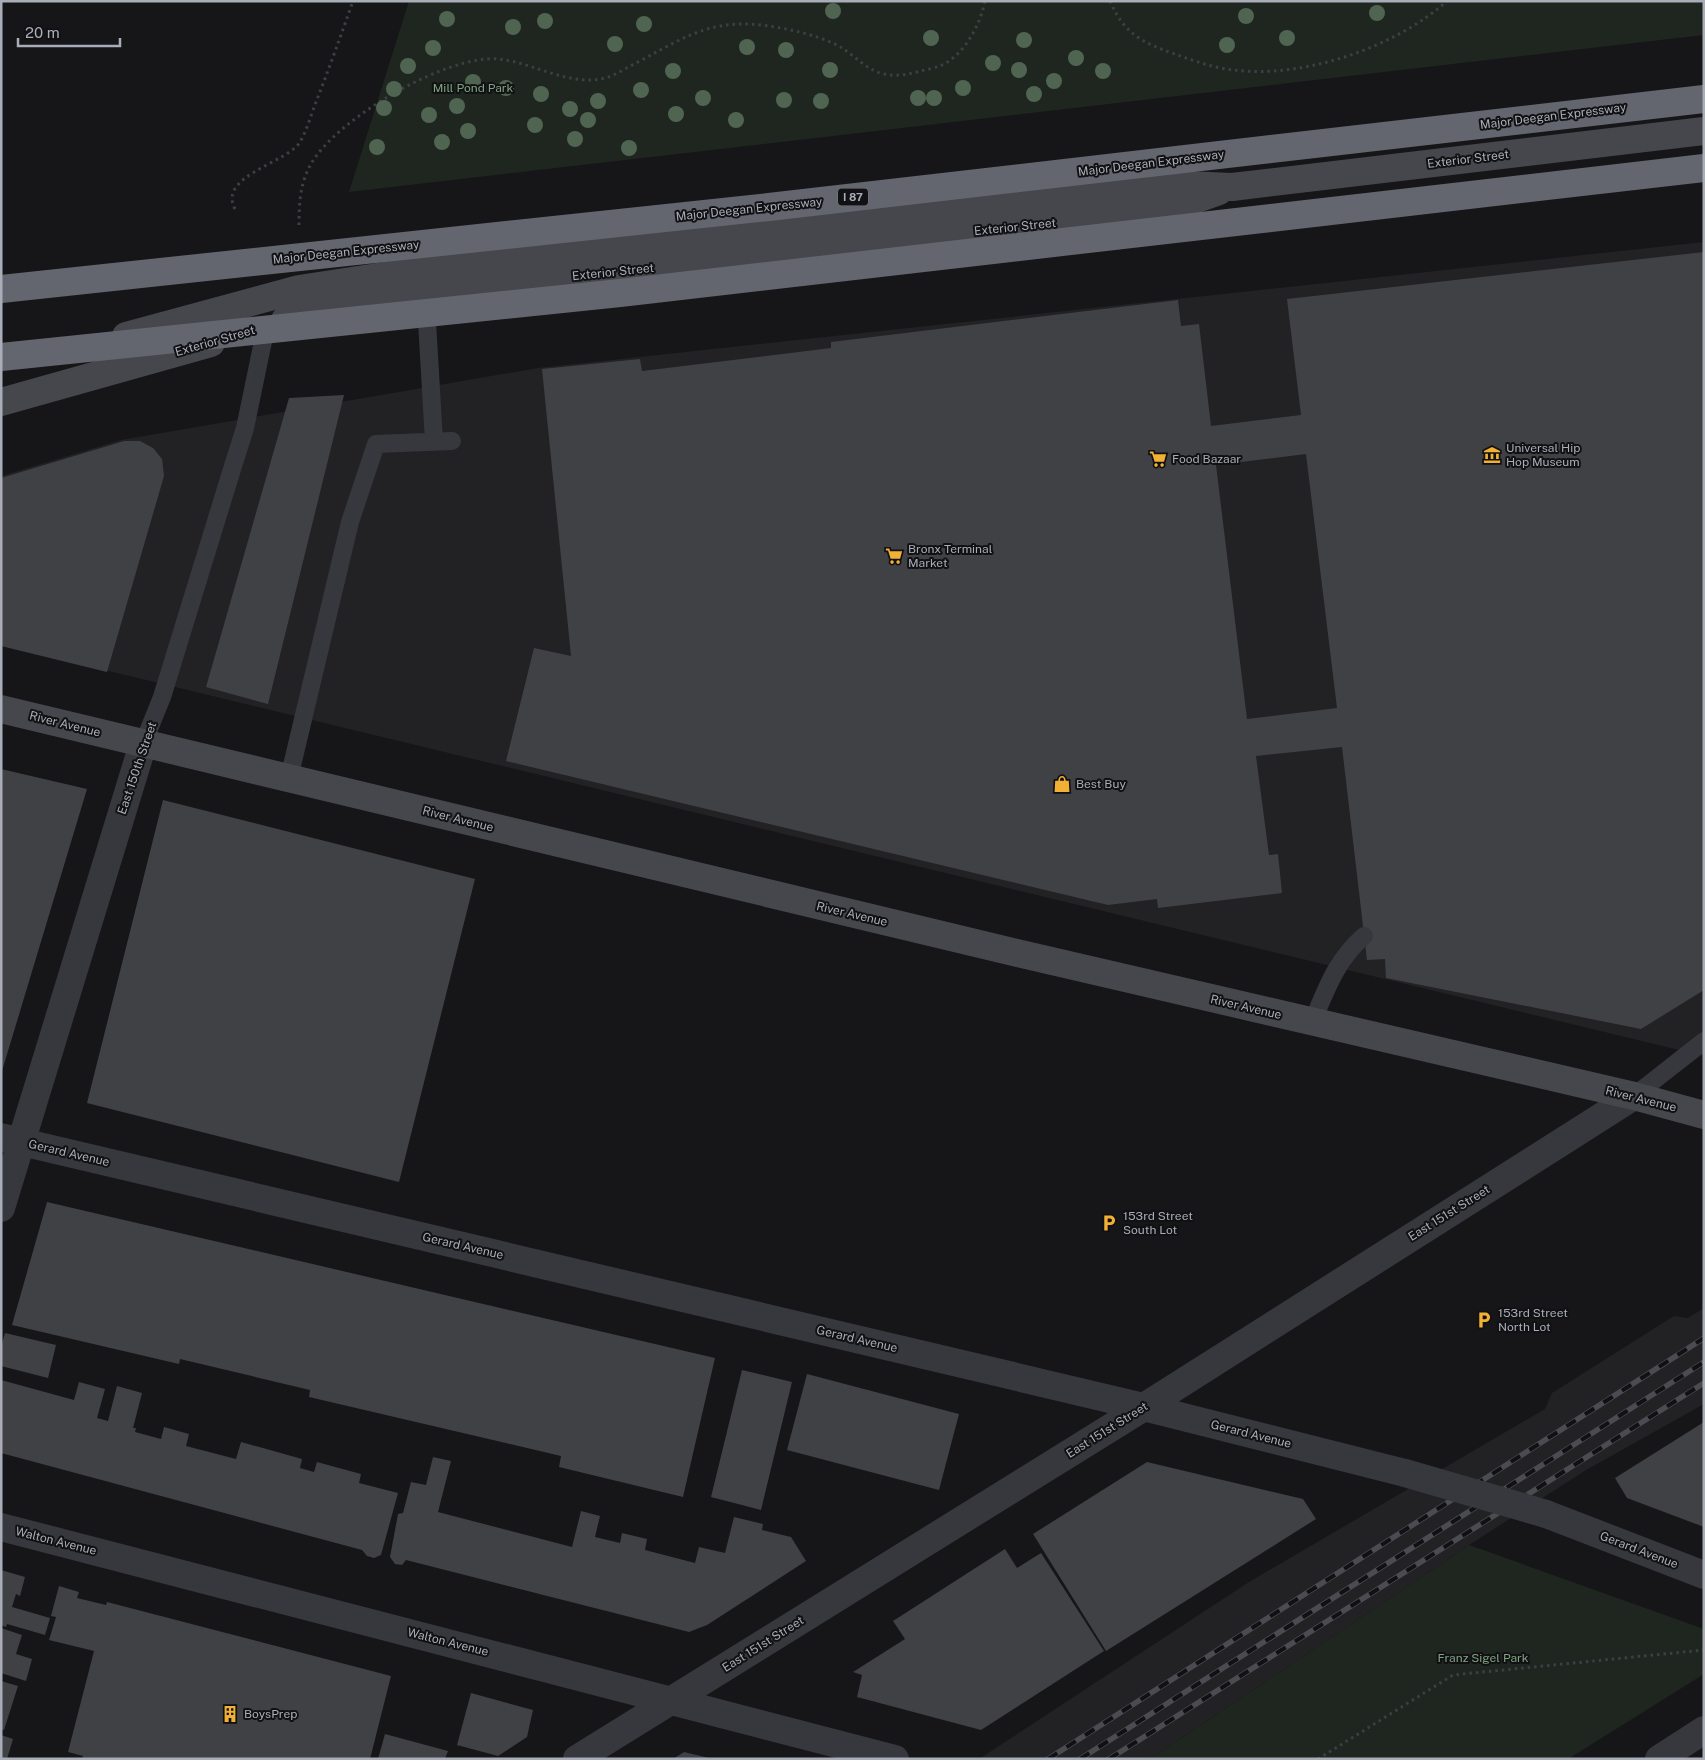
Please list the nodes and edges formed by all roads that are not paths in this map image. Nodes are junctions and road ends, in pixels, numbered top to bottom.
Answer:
1 (1704, 98) edge
2 (1704, 131) edge
3 (1704, 168) edge
4 (424, 282) junction
5 (1, 289) edge
6 (266, 327) junction
7 (1, 357) edge
8 (1, 370) edge
9 (1, 402) edge
10 (1, 708) edge
11 (144, 744) junction
12 (289, 778) junction
13 (1364, 936) dead end
14 (1312, 1023) junction
15 (1704, 1041) edge
16 (1634, 1096) junction
17 (1704, 1115) edge
18 (11, 1139) edge
19 (1, 1208) edge
20 (1144, 1407) junction
21 (1, 1527) edge
22 (1704, 1575) edge
23 (674, 1700) junction
24 (1704, 1730) edge
25 (577, 1759) edge
26 (895, 1759) edge
27 (1659, 1759) edge

1 - 5 highway, Major Deegan Expressway / I 87, bridge
2 - 4 main road, Exterior Street
3 - 7 highway, bridge
4 - 6 main road, Exterior Street
4 - 8 main road, Exterior Street
4 - 12 lane
6 - 9 main road, Exterior Street
6 - 11 lane, East 150th Street
10 - 11 main road, River Avenue
11 - 12 main road, River Avenue
11 - 18 street, East 150th Street
12 - 14 main road, River Avenue
13 - 14 lane
14 - 16 main road, River Avenue
15 - 16 lane
16 - 17 main road, River Avenue
16 - 20 street, East 151st Street
18 - 19 street, East 150th Street
18 - 20 street, Gerard Avenue
20 - 22 street, Gerard Avenue, bridge
20 - 23 street, East 151st Street
21 - 23 street, Walton Avenue
23 - 25 street, East 151st Street
23 - 26 street, Walton Avenue
24 - 27 street

